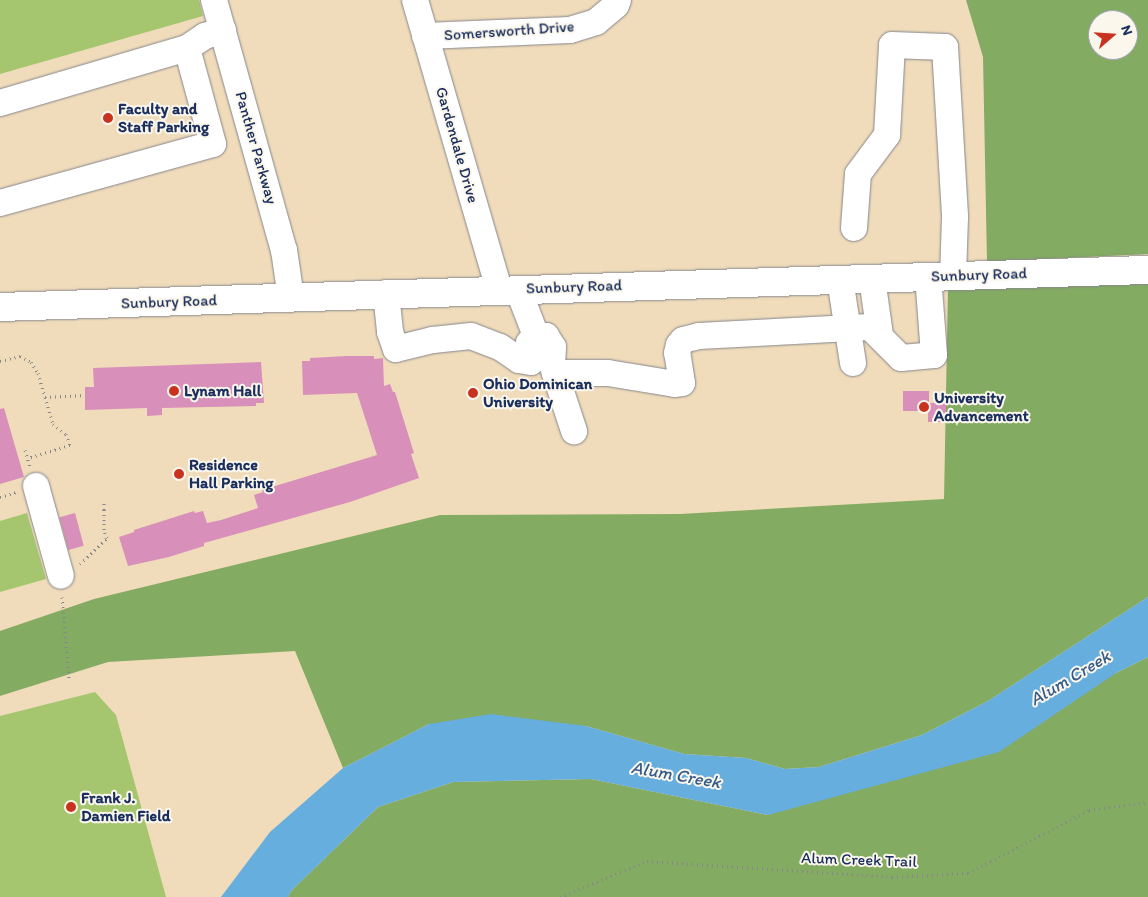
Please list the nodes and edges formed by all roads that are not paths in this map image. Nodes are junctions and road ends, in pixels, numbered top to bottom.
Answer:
1 (214, 0) edge
2 (414, 0) edge
3 (617, 3) edge
4 (425, 36) junction
5 (224, 37) junction
6 (187, 48) junction
7 (0, 103) edge
8 (0, 203) edge
9 (854, 228) dead end
10 (1148, 270) edge
11 (941, 276) junction
12 (872, 278) junction
13 (840, 279) junction
14 (509, 289) junction
15 (386, 293) junction
16 (291, 298) junction
17 (0, 307) edge
18 (847, 328) junction
19 (880, 334) junction
20 (853, 363) dead end
21 (546, 366) junction
22 (574, 431) dead end
23 (36, 486) dead end
24 (69, 567) road end

1 - 5 street, Panther Parkway
2 - 4 street, Gardendale Drive
3 - 4 street, Somersworth Drive
4 - 14 street, Gardendale Drive
5 - 6 street
5 - 16 street, Panther Parkway
6 - 7 street
6 - 8 street
9 - 11 street
10 - 11 main road, Sunbury Road
11 - 12 main road, Sunbury Road
11 - 19 street
12 - 13 main road, Sunbury Road
12 - 19 street
13 - 14 main road, Sunbury Road
13 - 18 street
14 - 15 main road, Sunbury Road
14 - 21 street, Gardendale Drive
15 - 16 main road, Sunbury Road
15 - 21 street
16 - 17 main road, Sunbury Road
18 - 19 street
18 - 20 street
18 - 21 street
21 - 22 street
23 - 24 street

